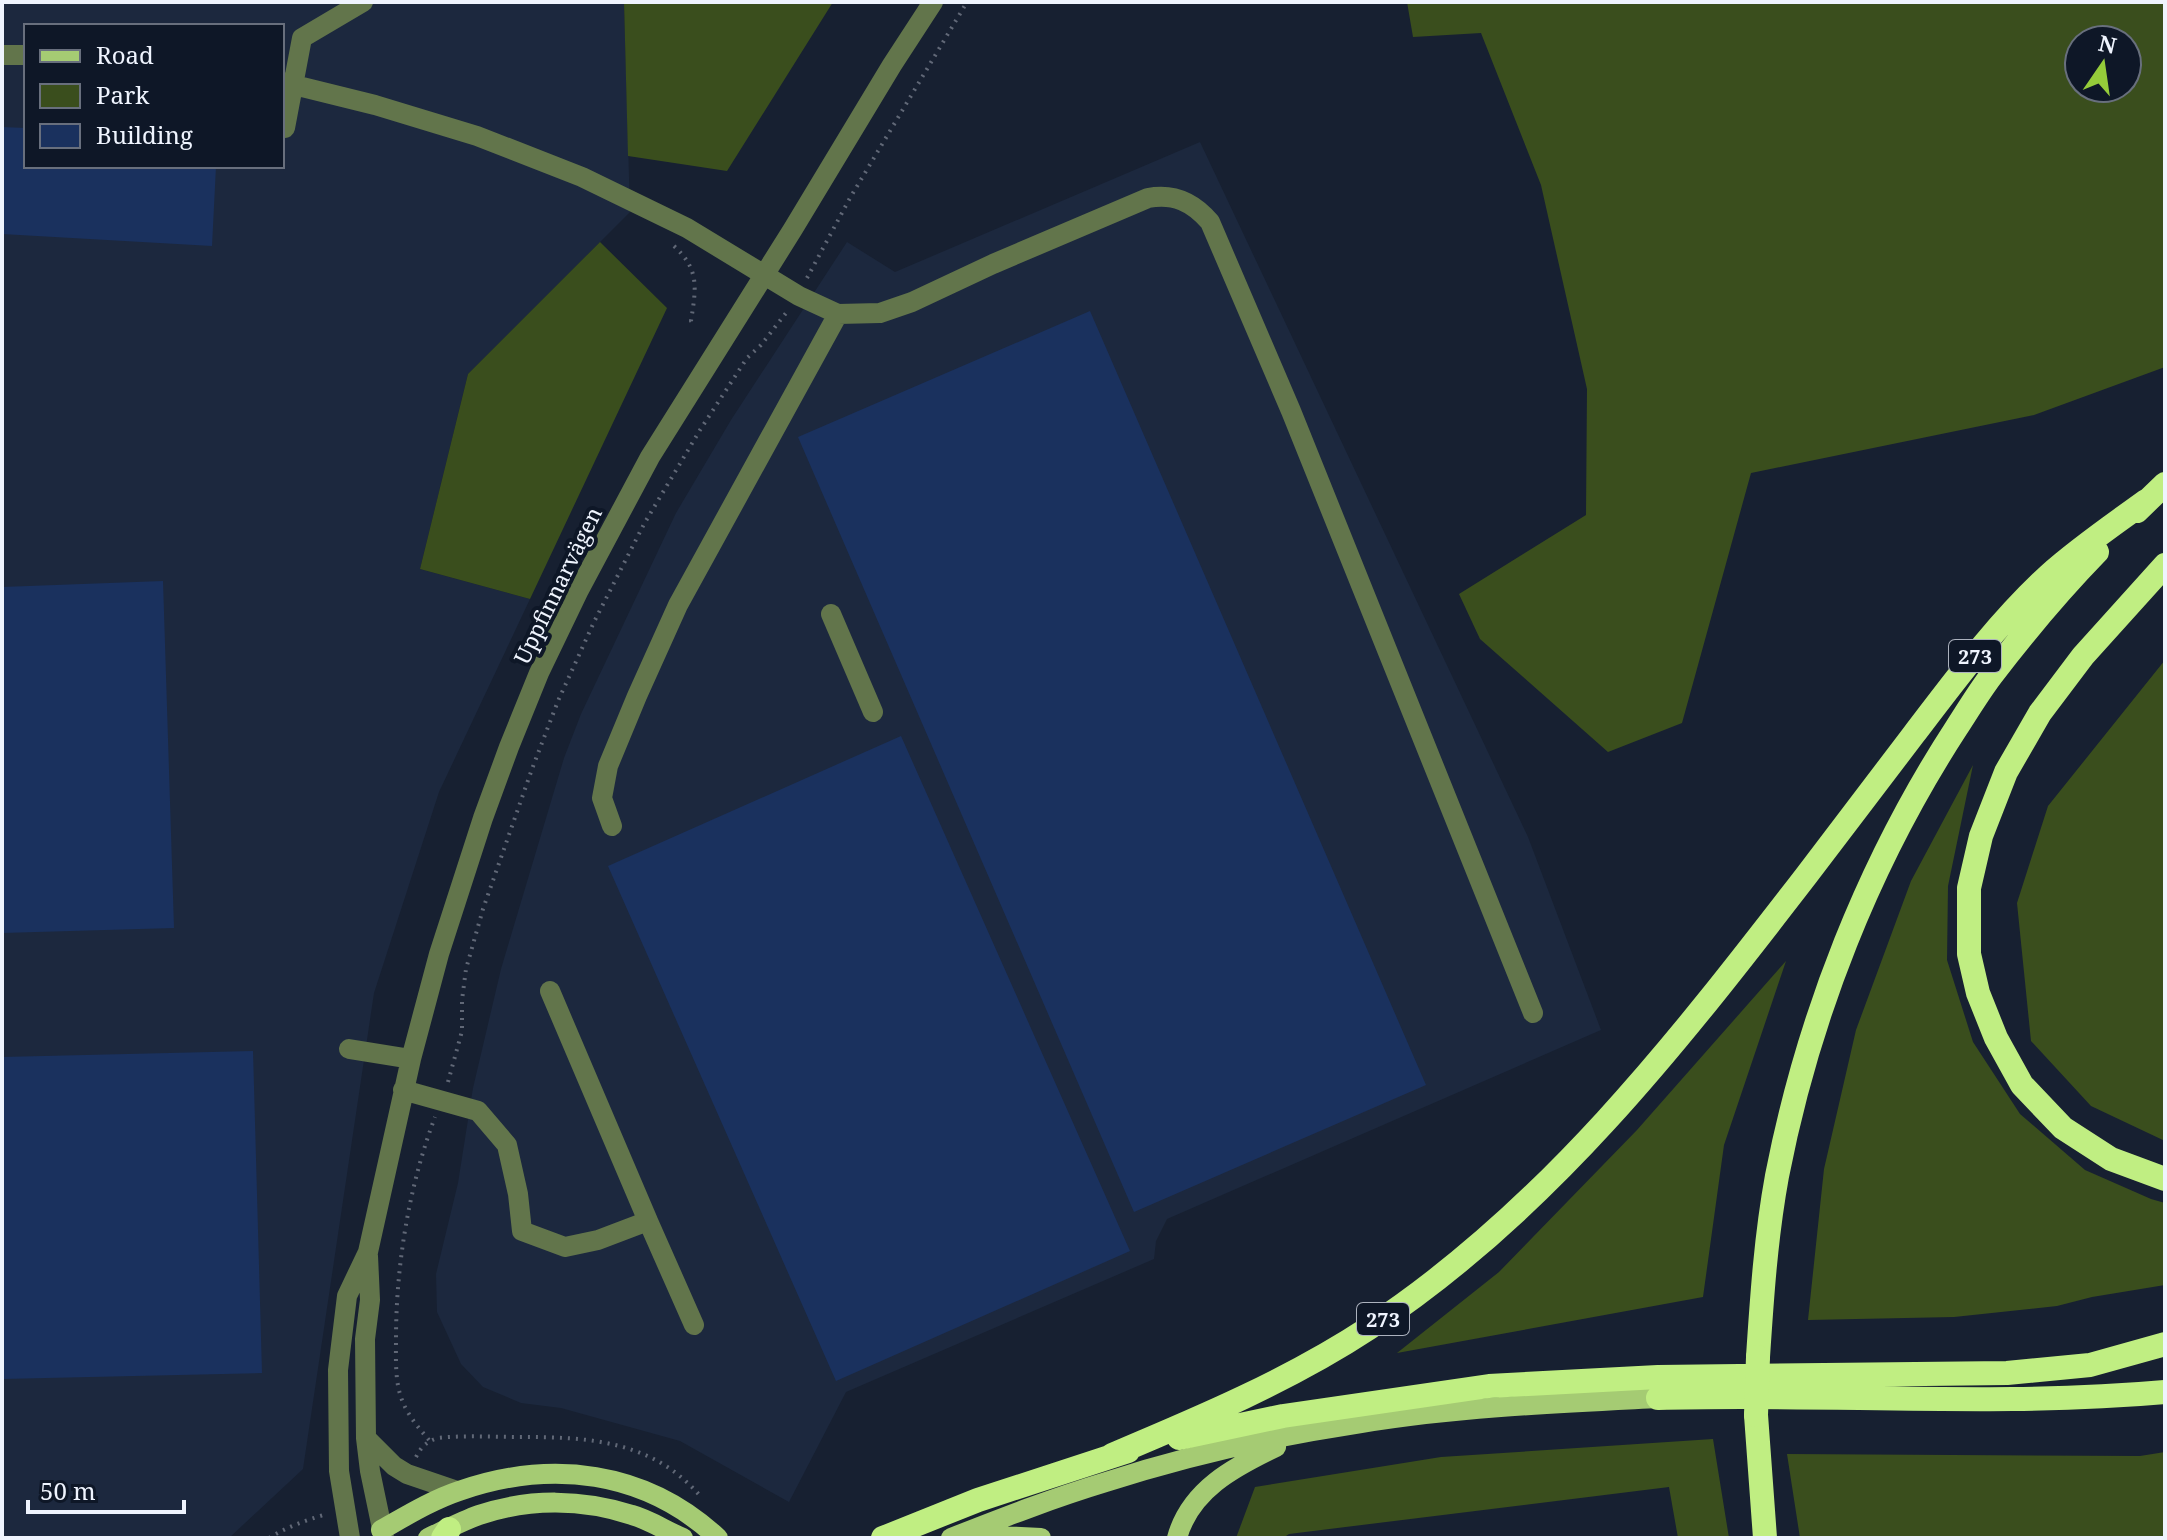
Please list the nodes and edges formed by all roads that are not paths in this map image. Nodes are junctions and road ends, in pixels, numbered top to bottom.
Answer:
1 (363, 2) edge
2 (933, 2) edge
3 (2, 55) edge
4 (24, 55) edge
5 (288, 83) edge
6 (285, 128) dead end
7 (764, 276) junction
8 (838, 314) junction
9 (2165, 484) edge
10 (2146, 501) junction
11 (2165, 565) edge
12 (831, 614) dead end
13 (873, 712) dead end
14 (612, 826) dead end
15 (550, 991) dead end
16 (1533, 1013) dead end
17 (349, 1049) dead end
18 (411, 1059) junction
19 (403, 1090) junction
20 (2165, 1179) edge
21 (648, 1221) junction
22 (368, 1252) junction
23 (694, 1325) dead end
24 (2165, 1344) edge
25 (2165, 1392) edge
26 (1658, 1398) joint
27 (1305, 1433) junction
28 (366, 1438) junction
29 (1112, 1455) junction
30 (457, 1491) junction
31 (377, 1535) edge
32 (440, 1535) edge
33 (350, 1538) edge
34 (683, 1538) edge
35 (718, 1538) edge
36 (883, 1538) edge
37 (951, 1538) edge
38 (982, 1538) edge
39 (1041, 1538) edge
40 (1177, 1538) edge
41 (1765, 1538) edge

1 - 5 street
2 - 7 street, Uppfinnarvägen
3 - 4 street
5 - 6 street
5 - 7 street
7 - 8 street
7 - 18 street, Uppfinnarvägen
8 - 14 street
8 - 16 street
9 - 10 highway, 273
10 - 29 highway, 273
10 - 41 highway, bridge
11 - 20 highway
12 - 13 street
15 - 21 street
17 - 18 street
18 - 19 street, Uppfinnarvägen
19 - 21 street
19 - 22 street, Uppfinnarvägen
21 - 23 street
22 - 28 street, Uppfinnarvägen
22 - 33 street, Uppfinnarvägen
24 - 29 highway
25 - 26 highway
26 - 27 main road
27 - 37 main road
27 - 40 main road
28 - 30 street
28 - 31 street, Uppfinnarvägen
29 - 36 highway, 273
30 - 31 main road
30 - 35 main road
32 - 34 main road
38 - 39 main road

